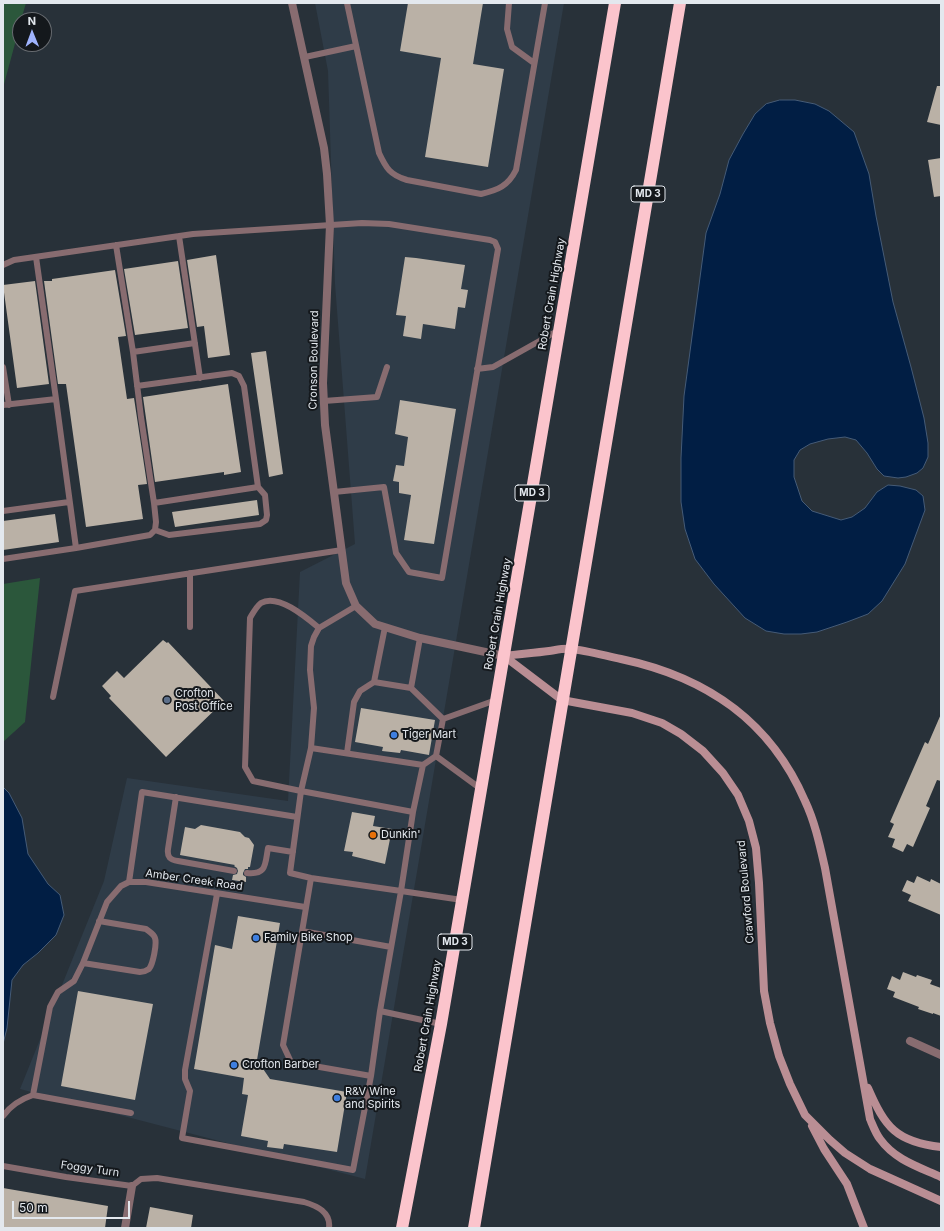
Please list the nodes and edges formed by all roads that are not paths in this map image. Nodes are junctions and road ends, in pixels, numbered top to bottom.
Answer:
1 (292, 3) edge
2 (347, 3) edge
3 (509, 3) edge
4 (545, 3) edge
5 (615, 3) edge
6 (680, 3) edge
7 (356, 46) junction
8 (305, 57) junction
9 (534, 63) junction
10 (330, 225) junction
11 (179, 236) junction
12 (116, 245) junction
13 (36, 257) junction
14 (3, 265) edge
15 (559, 330) junction
16 (195, 343) junction
17 (133, 352) junction
18 (3, 367) edge
19 (386, 367) dead end
20 (477, 369) junction
21 (200, 378) junction
22 (137, 386) junction
23 (56, 399) junction
24 (324, 401) junction
25 (6, 405) edge
26 (258, 487) junction
27 (334, 492) junction
28 (69, 502) junction
29 (154, 503) junction
30 (3, 511) edge
31 (155, 530) junction
32 (76, 548) junction
33 (342, 550) junction
34 (3, 559) edge
35 (190, 573) junction
36 (356, 606) junction
37 (385, 627) junction
38 (190, 628) dead end
39 (319, 628) junction
40 (420, 638) junction
41 (570, 649) junction
42 (504, 656) junction
43 (374, 682) junction
44 (411, 688) junction
45 (53, 697) dead end
46 (496, 700) junction
47 (562, 700) junction
48 (443, 719) junction
49 (311, 748) junction
50 (347, 753) junction
51 (436, 756) junction
52 (423, 765) junction
53 (481, 789) junction
54 (301, 791) junction
55 (176, 797) junction
56 (414, 812) junction
57 (297, 818) junction
58 (293, 852) junction
59 (234, 871) dead end
60 (247, 873) dead end
61 (311, 878) junction
62 (129, 882) junction
63 (401, 891) junction
64 (217, 894) junction
65 (462, 900) junction
66 (305, 907) junction
67 (99, 921) junction
68 (302, 931) junction
69 (391, 947) junction
70 (84, 963) junction
71 (380, 1010) junction
72 (441, 1024) junction
73 (910, 1041) dead end
74 (941, 1055) edge
75 (371, 1076) junction
76 (863, 1076) junction
77 (33, 1095) junction
78 (131, 1113) dead end
79 (805, 1115) junction
80 (3, 1116) edge
81 (941, 1146) edge
82 (3, 1166) edge
83 (941, 1177) edge
84 (132, 1186) junction
85 (408, 1196) junction
86 (941, 1201) edge
87 (125, 1228) edge
88 (329, 1228) edge
89 (398, 1228) edge
90 (402, 1228) edge
91 (474, 1228) edge
92 (864, 1228) edge

1 - 8 street, Cronson Boulevard
2 - 7 lane
3 - 9 lane
4 - 9 lane
5 - 15 highway, Robert Crain Highway / MD 3
6 - 41 highway, MD 3
7 - 8 lane
7 - 9 lane
8 - 10 street, Cronson Boulevard
10 - 11 lane
10 - 20 lane
10 - 24 street, Cronson Boulevard
11 - 12 lane
11 - 16 lane
12 - 13 lane
12 - 17 lane
13 - 14 lane
13 - 23 lane
15 - 20 lane
15 - 42 highway, Robert Crain Highway / MD 3
16 - 17 lane
16 - 21 lane
17 - 22 lane
18 - 25 lane
19 - 24 lane
20 - 27 lane
21 - 22 lane
21 - 26 lane
22 - 29 lane
23 - 25 lane
23 - 28 lane
24 - 27 street, Cronson Boulevard
26 - 29 lane
26 - 31 lane
27 - 33 street, Cronson Boulevard
28 - 30 lane
28 - 32 lane
29 - 31 lane
31 - 32 lane
32 - 34 lane
33 - 35 lane
33 - 36 street, Cronson Boulevard
35 - 38 lane
35 - 45 lane
36 - 37 street, Cronson Boulevard
36 - 39 lane
37 - 40 street, Cronson Boulevard
37 - 43 lane
39 - 49 lane
39 - 54 lane
40 - 42 street, Cronson Boulevard
40 - 44 lane
41 - 42 street
41 - 47 highway, MD 3
41 - 76 street
42 - 46 highway, Robert Crain Highway / MD 3
42 - 47 street, Crawford Boulevard
43 - 44 lane
43 - 50 lane
44 - 48 lane
46 - 48 lane
46 - 53 highway, Robert Crain Highway / MD 3
47 - 79 street, Crawford Boulevard
47 - 91 highway, MD 3
48 - 51 lane
49 - 50 lane
49 - 54 lane
50 - 52 lane
51 - 52 lane
51 - 53 lane
52 - 56 lane
53 - 65 highway, Robert Crain Highway / MD 3
54 - 56 lane
54 - 57 lane
55 - 57 lane
55 - 59 lane
55 - 62 lane
56 - 63 lane
57 - 58 lane
58 - 60 lane
58 - 61 lane
61 - 63 lane
61 - 66 lane
62 - 64 lane, Amber Creek Road
62 - 67 lane, Amber Creek Road
63 - 65 lane
63 - 69 lane
64 - 66 lane, Amber Creek Road
64 - 75 lane
65 - 72 highway, Robert Crain Highway / MD 3
66 - 68 lane
67 - 70 lane, Amber Creek Road
67 - 70 lane
68 - 69 lane
68 - 75 lane
69 - 71 lane
70 - 77 lane, Amber Creek Road
71 - 72 lane
71 - 75 lane
72 - 85 highway, Robert Crain Highway / MD 3
73 - 74 street
76 - 81 street
76 - 83 street
77 - 78 lane
77 - 80 lane
79 - 86 street, Crawford Boulevard
79 - 92 street
82 - 84 lane, Foggy Turn
84 - 87 street, Foggy Turn
84 - 88 lane
85 - 89 highway
85 - 90 highway, Robert Crain Highway / MD 3

